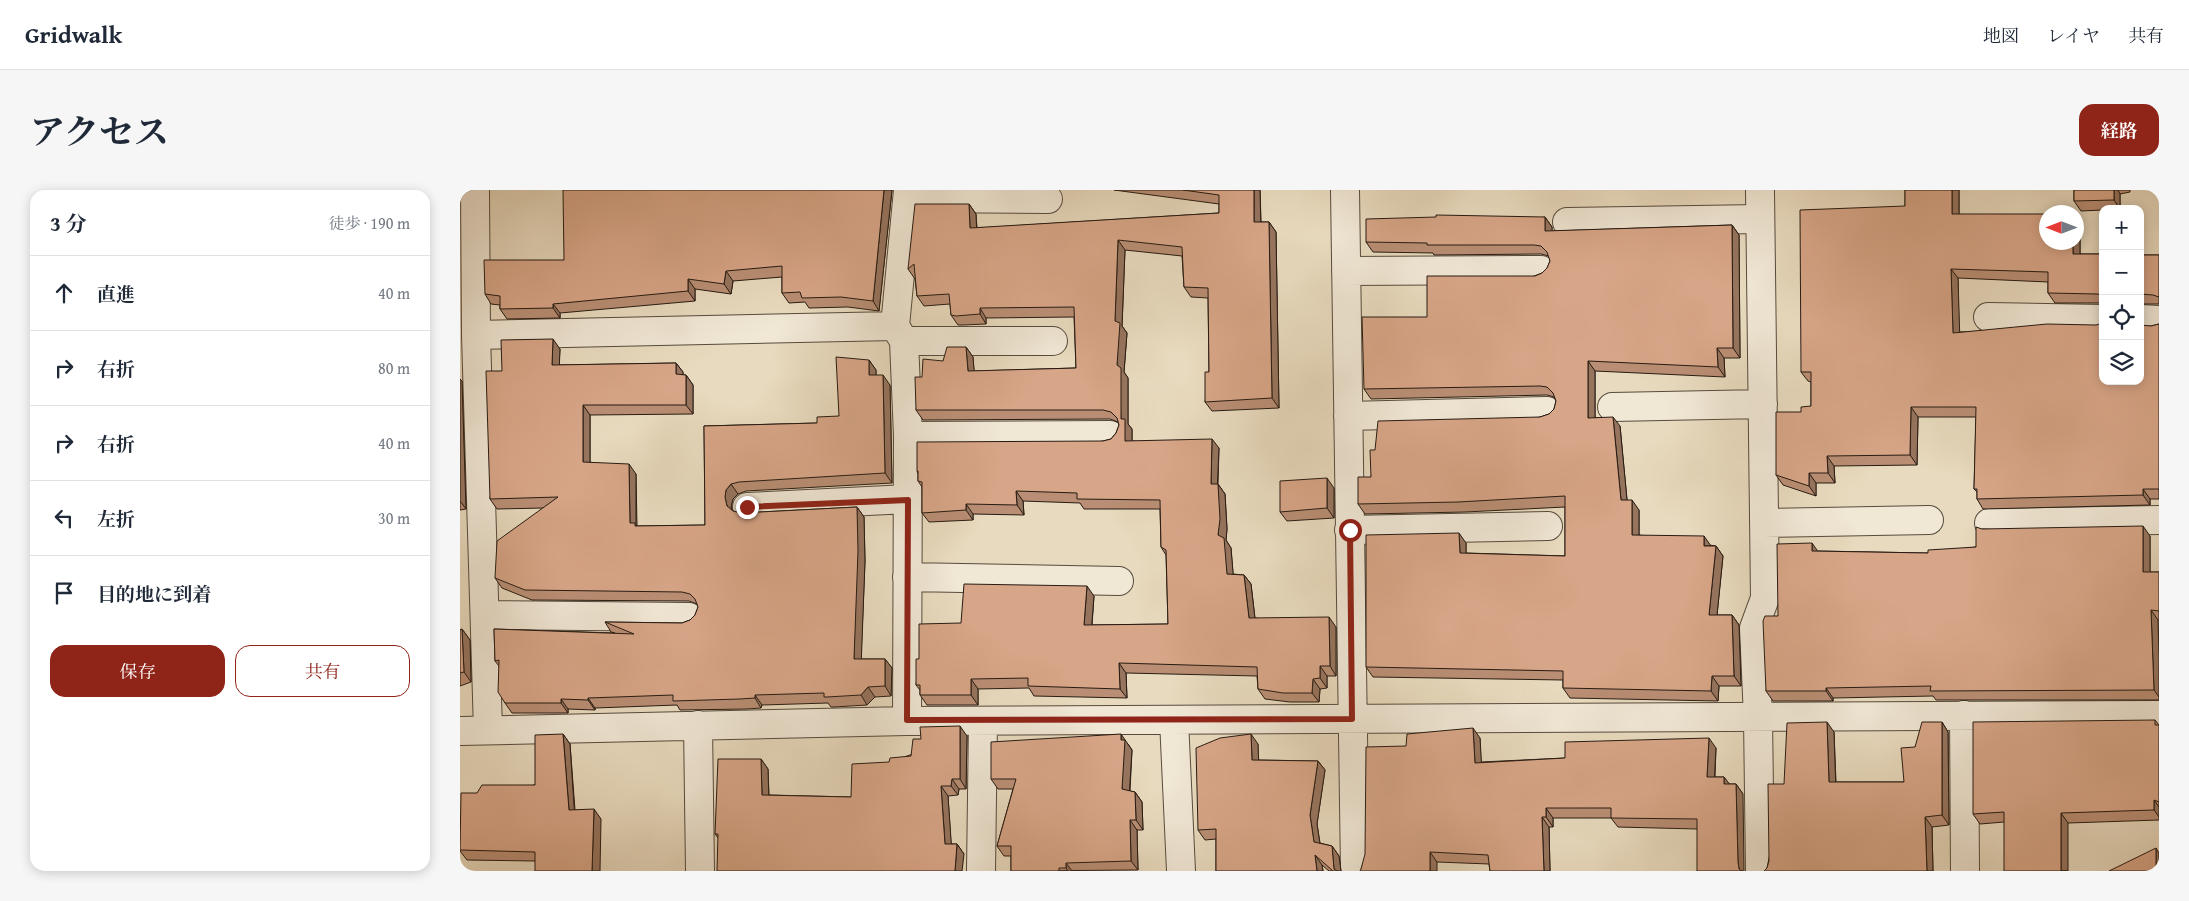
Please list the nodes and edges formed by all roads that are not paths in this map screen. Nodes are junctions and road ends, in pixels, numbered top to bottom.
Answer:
1 (475, 190) edge
2 (1345, 190) edge
3 (1760, 190) edge
4 (908, 194) edge
5 (1048, 199) dead end
6 (1760, 219) junction
7 (1567, 222) dead end
8 (1541, 270) dead end
9 (1346, 271) junction
10 (1988, 317) dead end
11 (2099, 319) edge
12 (2144, 319) edge
13 (2159, 320) edge
14 (899, 334) junction
15 (476, 335) junction
16 (1053, 341) dead end
17 (1763, 404) junction
18 (1612, 407) dead end
19 (1547, 411) dead end
20 (1348, 416) junction
21 (908, 436) junction
22 (1110, 436) dead end
23 (908, 500) junction
24 (747, 507) dead end
25 (1929, 520) dead end
26 (2159, 520) edge
27 (1764, 523) junction
28 (1989, 523) dead end
29 (1548, 526) dead end
30 (1350, 530) junction
31 (906, 577) junction
32 (1119, 581) dead end
33 (485, 616) junction
34 (689, 617) dead end
35 (1964, 715) junction
36 (2159, 715) edge
37 (1758, 717) junction
38 (1352, 719) junction
39 (907, 720) junction
40 (984, 720) junction
41 (1174, 720) junction
42 (698, 725) junction
43 (460, 730) edge
44 (488, 730) junction
45 (700, 871) edge
46 (981, 871) edge
47 (1180, 871) edge
48 (1355, 871) edge
49 (1760, 871) edge
50 (1965, 871) edge

1 - 15 street
2 - 9 street
3 - 6 street
4 - 5 street
4 - 14 street
6 - 7 street
6 - 17 street
8 - 9 street
9 - 20 street
10 - 11 street
12 - 13 street
14 - 15 street
14 - 16 street
14 - 21 street
15 - 33 street
17 - 18 street
17 - 27 street
19 - 20 street
20 - 30 street
21 - 22 street
21 - 23 street
23 - 24 street
23 - 31 street
25 - 27 street
26 - 28 street
27 - 37 street
29 - 30 street
30 - 38 street
31 - 32 street
31 - 39 street
33 - 34 street
33 - 44 street
35 - 36 street
35 - 37 street
35 - 50 street
37 - 38 street
37 - 49 street
38 - 41 street
38 - 48 street
39 - 40 street
39 - 42 street
40 - 41 street
40 - 46 street
41 - 47 street
42 - 44 street
42 - 45 street
43 - 44 street

